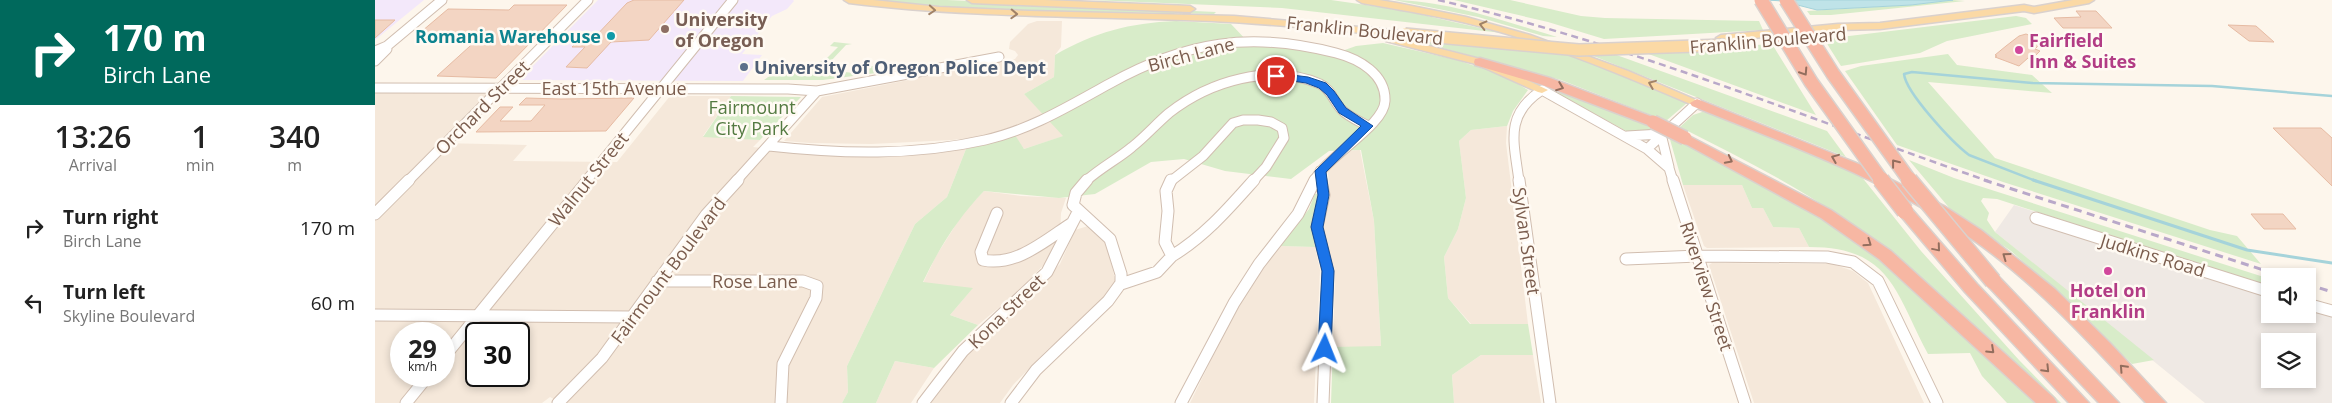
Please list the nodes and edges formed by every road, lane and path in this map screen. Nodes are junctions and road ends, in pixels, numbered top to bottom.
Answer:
1 (442, 0) edge
2 (588, 0) edge
3 (733, 0) edge
4 (849, 0) edge
5 (973, 0) edge
6 (1362, 0) edge
7 (1761, 0) edge
8 (1786, 0) edge
9 (2041, 0) edge
10 (2089, 0) edge
11 (2024, 8) junction
12 (1331, 27) junction
13 (1406, 31) junction
14 (387, 46) junction
15 (375, 52) edge
16 (999, 57) dead end
17 (375, 61) edge
18 (1480, 62) junction
19 (375, 88) edge
20 (501, 88) junction
21 (661, 88) junction
22 (1541, 90) junction
23 (817, 91) junction
24 (1697, 103) junction
25 (1368, 126) junction
26 (1661, 134) junction
27 (1622, 135) junction
28 (769, 146) junction
29 (1647, 148) junction
30 (1669, 168) junction
31 (1320, 171) junction
32 (1078, 212) junction
33 (997, 213) dead end
34 (375, 214) edge
35 (2036, 218) dead end
36 (1072, 223) junction
37 (1172, 256) junction
38 (1698, 256) junction
39 (1626, 259) dead end
40 (657, 282) junction
41 (1121, 284) junction
42 (2261, 289) edge
43 (2316, 307) edge
44 (2332, 312) edge
45 (375, 315) edge
46 (477, 315) junction
47 (631, 317) junction
48 (455, 343) edge
49 (419, 387) edge
50 (406, 403) edge
51 (559, 403) edge
52 (781, 403) edge
53 (923, 403) edge
54 (1011, 403) edge
55 (1181, 403) edge
56 (1323, 403) edge
57 (1550, 403) edge
58 (1745, 403) edge
59 (1937, 403) edge
60 (2048, 403) edge
61 (2080, 403) edge
62 (2110, 403) edge
63 (2157, 403) edge

1 - 14 street
2 - 20 street, Orchard Street
3 - 21 street, Walnut Street
4 -> 12 main road, Franklin Boulevard
5 - 13 main road, Franklin Boulevard
24 -> 6 main road
7 -> 61 highway, bridge
62 -> 8 highway, bridge
9 - 11 main road, Franklin Boulevard
10 - 11 main road, Franklin Boulevard
11 - 13 main road, Franklin Boulevard, bridge
12 - 13 main road, Franklin Boulevard
12 - 18 main road
14 - 15 street
14 - 17 street
16 - 23 street, East 15th Avenue
18 - 22 main road
18 -> 60 highway, bridge
19 - 20 street, East 15th Avenue
20 - 21 street, East 15th Avenue
20 - 34 street, Orchard Street
21 - 23 street, East 15th Avenue
21 - 46 street, Walnut Street
22 - 27 street, Riverview Street
22 - 57 street, Sylvan Street
23 - 28 street, Fairmount Boulevard
24 - 26 street
63 -> 24 highway
25 - 28 street, Birch Lane
25 - 31 street, Birch Lane
25 - 32 street
26 - 27 street, Riverview Street
26 - 29 street
26 - 30 street, Riverview Street
27 - 29 street, Riverview Street
28 - 40 street, Fairmount Boulevard
29 - 30 street, Riverview Street
30 - 38 street, Riverview Street
31 - 55 street, Birch Lane
31 - 56 street
32 - 36 street, Kona Street
32 - 41 street
33 - 36 street
35 - 42 street, Judkins Road
36 - 53 street, Kona Street
37 - 37 street
37 - 41 street
38 - 39 street
38 - 58 street, Riverview Street
38 - 59 street
40 - 47 street, Fairmount Boulevard
40 - 52 street, Rose Lane
41 - 54 street
43 - 44 street
45 - 46 street
46 - 47 street
46 - 48 street, Walnut Street
47 - 51 street, Fairmount Boulevard
49 - 50 street

